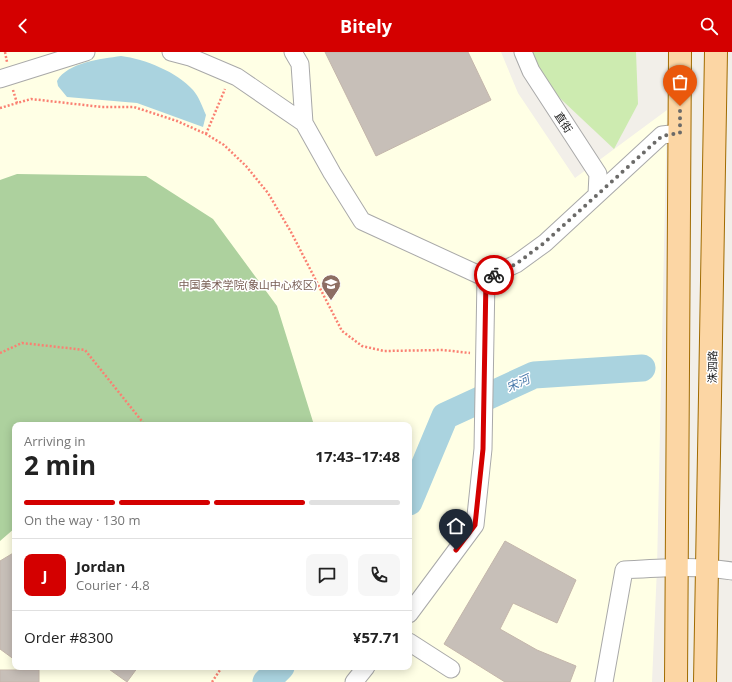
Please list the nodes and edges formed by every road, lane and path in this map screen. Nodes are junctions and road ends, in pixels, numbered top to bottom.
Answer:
1 (86, 52) edge
2 (171, 52) edge
3 (293, 52) edge
4 (523, 52) edge
5 (680, 52) edge
6 (716, 52) edge
7 (232, 74) junction
8 (0, 79) edge
9 (0, 108) edge
10 (304, 123) junction
11 (680, 133) junction
12 (206, 134) junction
13 (597, 194) junction
14 (486, 278) junction
15 (0, 353) edge
16 (484, 354) junction
17 (144, 422) edge
18 (677, 567) junction
19 (708, 567) junction
20 (732, 571) edge
21 (412, 610) edge
22 (412, 644) edge
23 (451, 669) dead end
24 (220, 670) edge
25 (364, 670) edge
26 (212, 682) edge
27 (354, 682) edge
28 (604, 682) edge
29 (676, 682) edge
30 (705, 682) edge

1 - 8 street
2 - 7 street
3 - 10 street
4 - 13 street, 直街
5 - 11 main road
6 - 19 main road, 洙泗路
7 - 10 street
7 - 12 path
9 - 12 path
10 - 14 street
11 - 13 street
11 - 18 main road
12 - 16 path
13 - 14 street
14 - 16 street
15 - 17 path
16 - 21 street
18 - 19 street
18 - 28 street
18 - 29 main road
19 - 20 street
19 - 30 main road, 洙泗路
22 - 23 street
24 - 26 path
25 - 27 street

